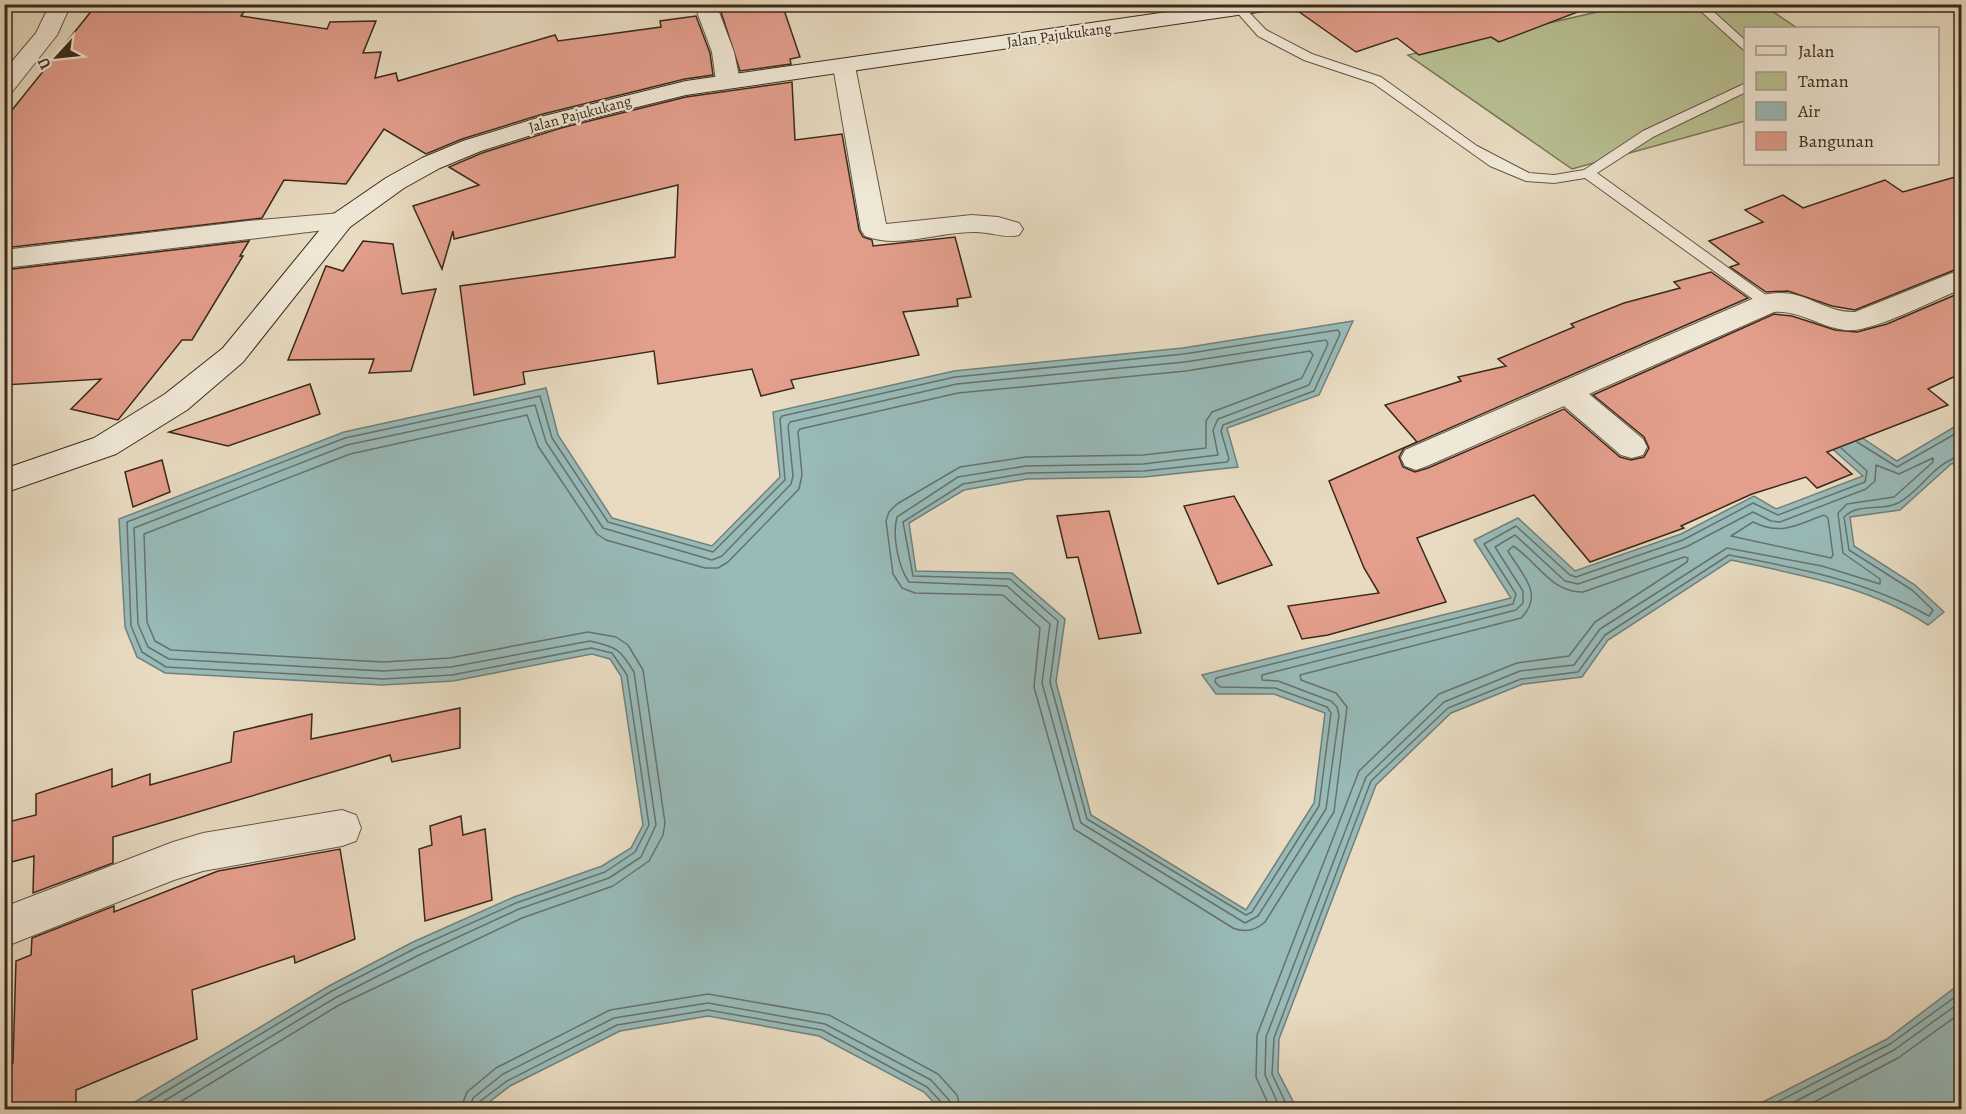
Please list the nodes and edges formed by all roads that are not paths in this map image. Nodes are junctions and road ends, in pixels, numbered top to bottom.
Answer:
1 (61, 4) edge
2 (705, 4) edge
3 (1272, 4) edge
4 (1698, 4) edge
5 (1240, 9) junction
6 (1744, 46) edge
7 (844, 66) junction
8 (728, 81) junction
9 (4, 87) edge
10 (1744, 88) edge
11 (1588, 173) junction
12 (341, 221) junction
13 (1010, 229) dead end
14 (4, 259) edge
15 (1962, 278) edge
16 (1769, 303) junction
17 (1567, 392) junction
18 (1632, 447) dead end
19 (1416, 458) dead end
20 (4, 481) edge
21 (342, 828) dead end
22 (4, 927) edge

1 - 9 street
2 - 8 street
3 - 5 street, Jalan Pajukukang
4 - 6 lane
5 - 7 street, Jalan Pajukukang
5 - 11 lane
7 - 8 street, Jalan Pajukukang
7 - 13 street
8 - 12 street, Jalan Pajukukang
10 - 11 lane
11 - 16 lane
12 - 14 street
12 - 20 street, Jalan Pajukukang
15 - 16 street
16 - 17 street
17 - 18 street
17 - 19 street
21 - 22 street

